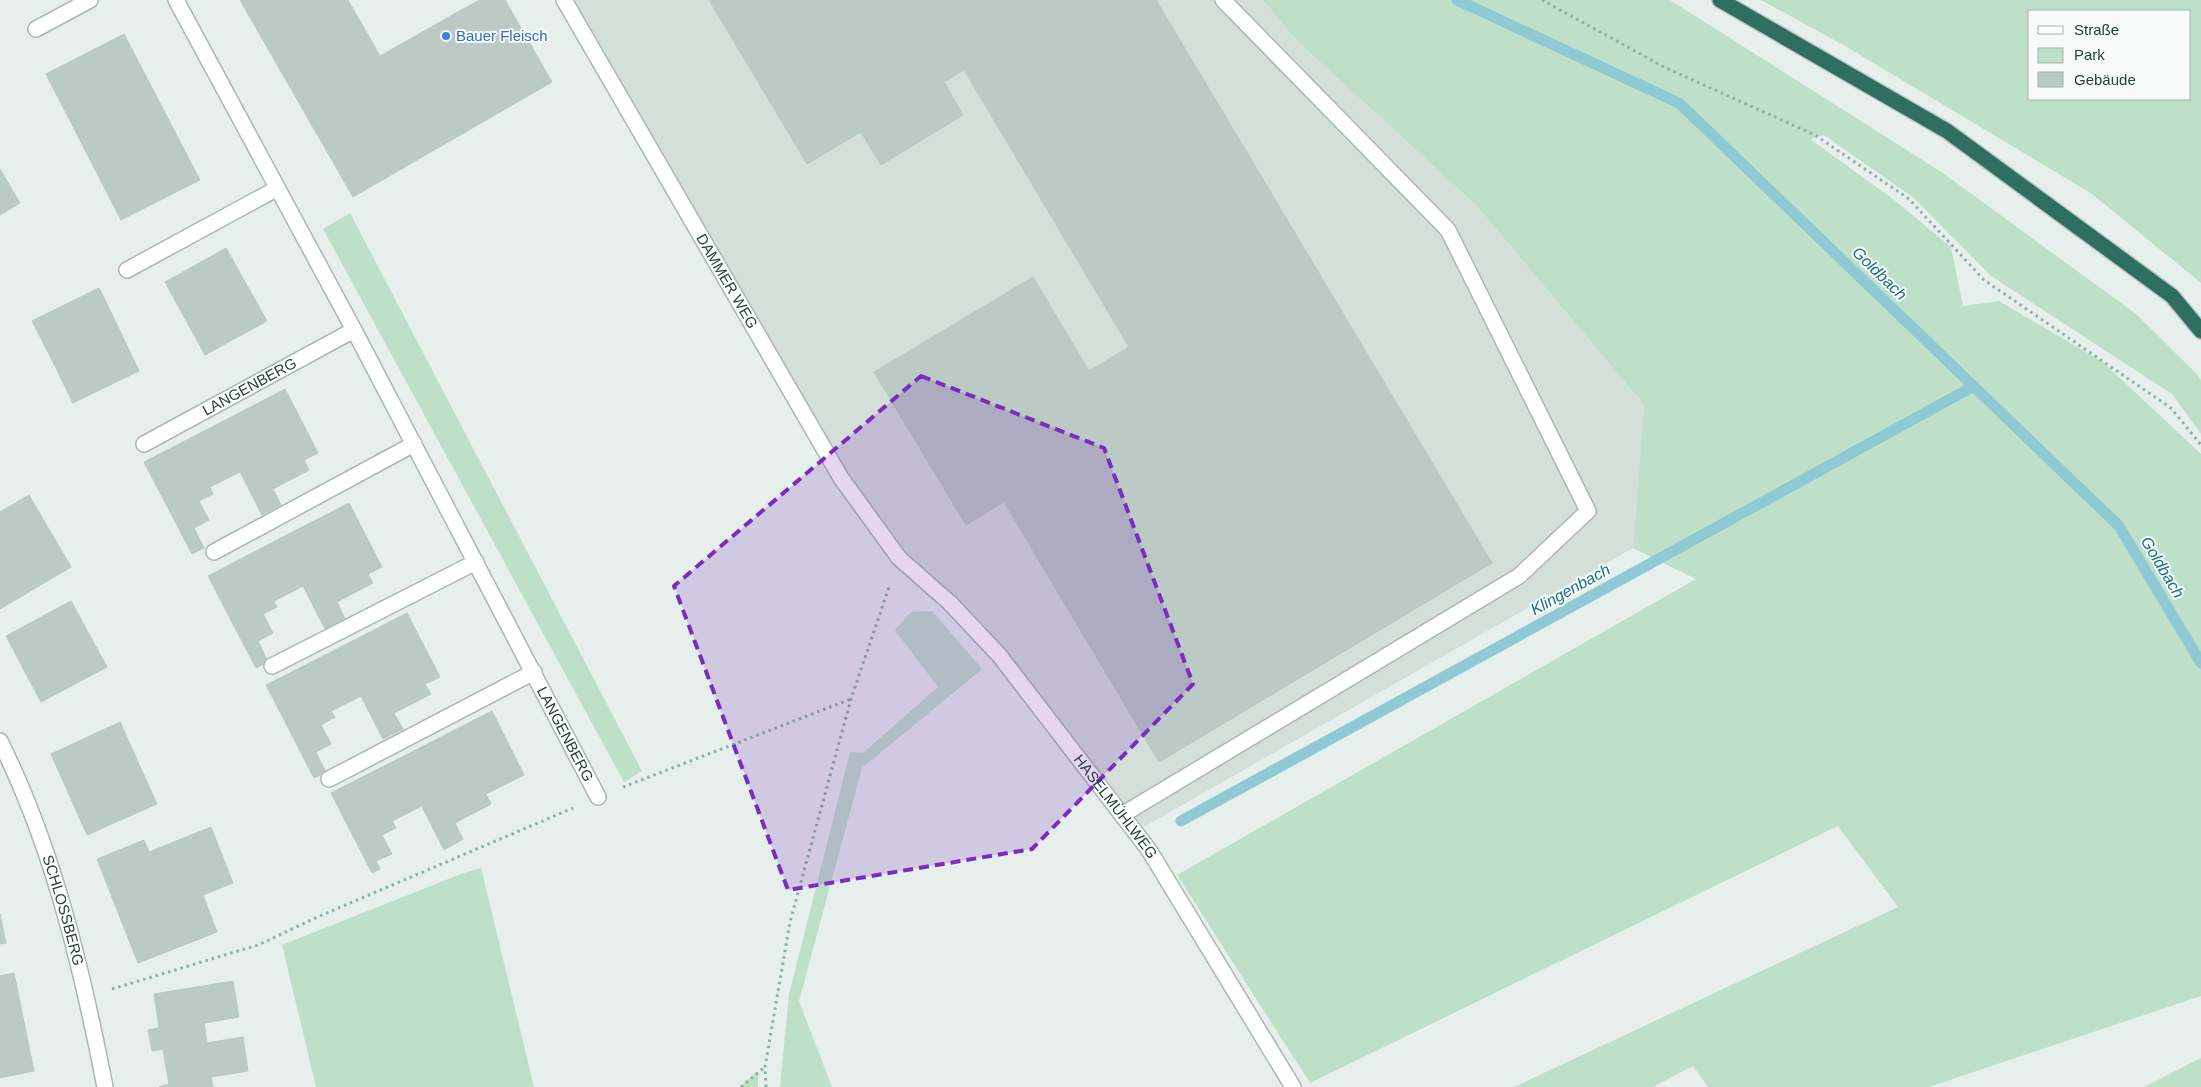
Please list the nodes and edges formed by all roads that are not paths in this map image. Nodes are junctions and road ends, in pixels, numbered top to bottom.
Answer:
1 (90, 0) edge
2 (176, 0) edge
3 (564, 0) edge
4 (1223, 0) edge
5 (1720, 0) edge
6 (36, 29) dead end
7 (276, 189) junction
8 (127, 270) dead end
9 (354, 330) junction
10 (2201, 331) edge
11 (144, 444) dead end
12 (414, 444) junction
13 (214, 552) dead end
14 (899, 558) joint
15 (476, 562) junction
16 (272, 666) dead end
17 (534, 672) junction
18 (0, 741) edge
19 (329, 779) dead end
20 (598, 797) road end
21 (1122, 815) junction
22 (105, 1087) edge
23 (1293, 1087) edge

1 - 6 street
2 - 7 street, LANGENBERG
3 - 14 street, DAMMER WEG
4 - 21 street
5 - 10 highway
7 - 8 street
7 - 9 street, LANGENBERG
9 - 11 street, LANGENBERG
9 - 12 street, LANGENBERG
12 - 13 street
12 - 15 street, LANGENBERG
14 - 21 street, HASELMÜHLWEG
15 - 16 street
15 - 17 street, LANGENBERG
17 - 19 street, LANGENBERG
17 - 20 street, LANGENBERG
18 - 22 street, SCHLOSSBERG
21 - 23 street, HASELMÜHLWEG

